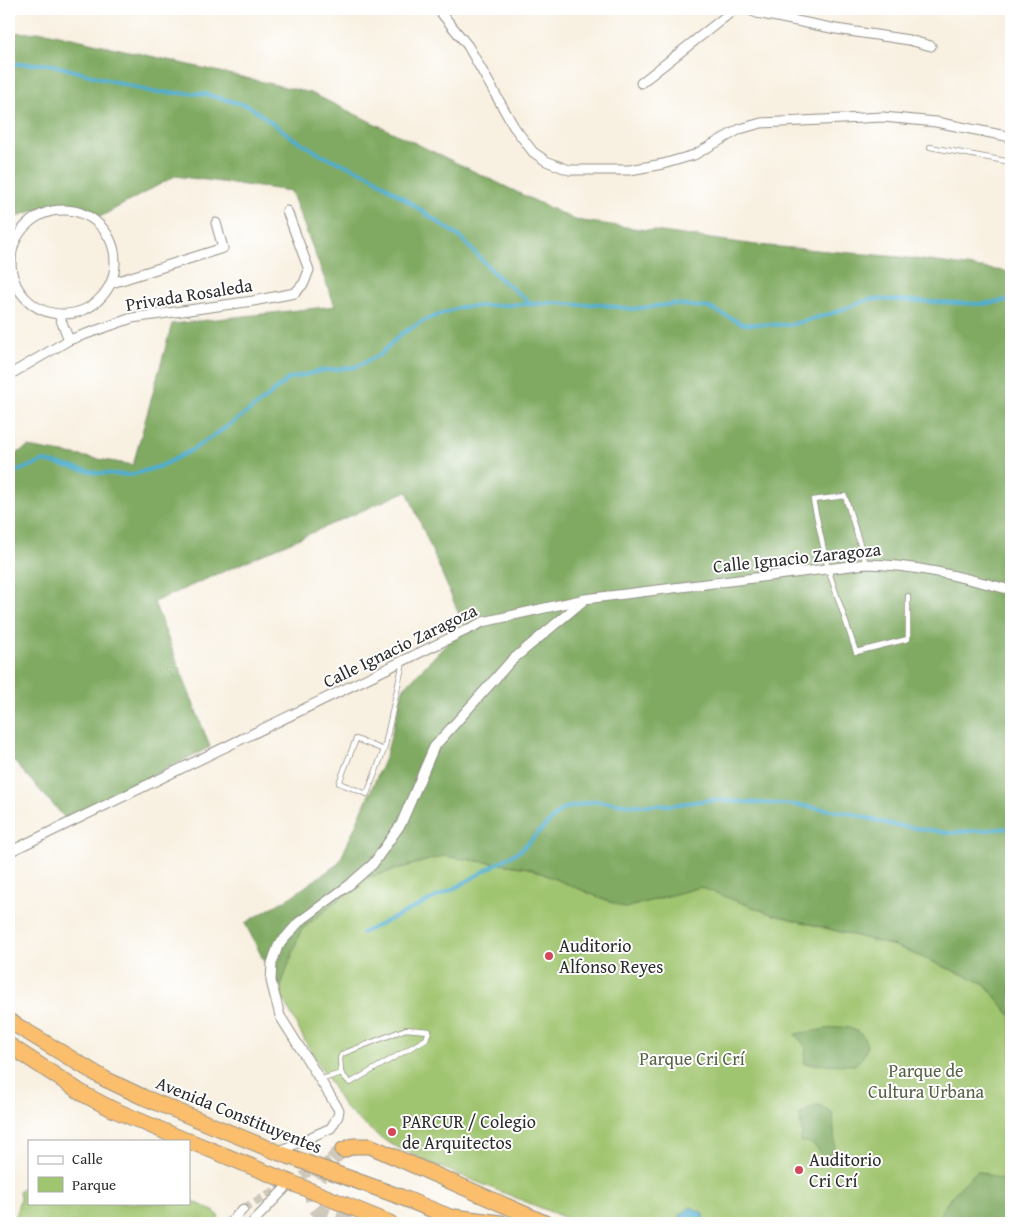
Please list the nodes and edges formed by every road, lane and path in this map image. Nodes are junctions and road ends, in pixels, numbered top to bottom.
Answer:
1 (438, 9) edge
2 (735, 9) edge
3 (747, 9) edge
4 (931, 46) dead end
5 (641, 83) dead end
6 (1011, 137) edge
7 (930, 147) dead end
8 (1011, 162) edge
9 (287, 211) dead end
10 (216, 223) dead end
11 (112, 282) junction
12 (59, 315) junction
13 (69, 340) junction
14 (9, 375) edge
15 (866, 564) junction
16 (828, 569) junction
17 (1011, 590) edge
18 (908, 596) dead end
19 (585, 599) junction
20 (403, 662) junction
21 (384, 750) junction
22 (9, 852) edge
23 (9, 1021) edge
24 (9, 1045) edge
25 (341, 1073) junction
26 (320, 1080) junction
27 (186, 1140) edge
28 (190, 1142) edge
29 (343, 1150) tunnel mouth
30 (277, 1152) junction
31 (291, 1182) junction
32 (243, 1210) tunnel mouth
33 (448, 1216) junction
34 (230, 1223) edge
35 (252, 1223) edge
36 (390, 1223) edge
37 (465, 1223) edge
38 (501, 1223) edge
39 (545, 1223) edge

1 - 6 street
2 - 5 street
3 - 4 street
7 - 8 lane
9 - 13 street, Privada Rosaleda
10 - 11 street
11 - 12 street
11 - 12 street
12 - 13 street
13 - 14 street, Privada Rosaleda
15 - 16 street, Calle Ignacio Zaragoza
15 - 16 lane
15 - 17 street, Calle Ignacio Zaragoza
16 - 18 lane
16 - 19 street, Calle Ignacio Zaragoza
19 - 20 street, Calle Ignacio Zaragoza
19 - 26 street
20 - 21 lane
20 - 22 street, Calle Ignacio Zaragoza
21 - 21 lane
23 - 30 highway, Avenida Constituyentes
24 - 27 highway
25 - 25 lane
25 - 26 lane
26 - 30 street
28 - 31 highway
29 - 39 highway
30 - 33 highway, Avenida Constituyentes
31 - 35 street
31 - 36 highway
32 - 34 street
33 - 37 highway, Avenida Constituyentes
33 - 38 highway

